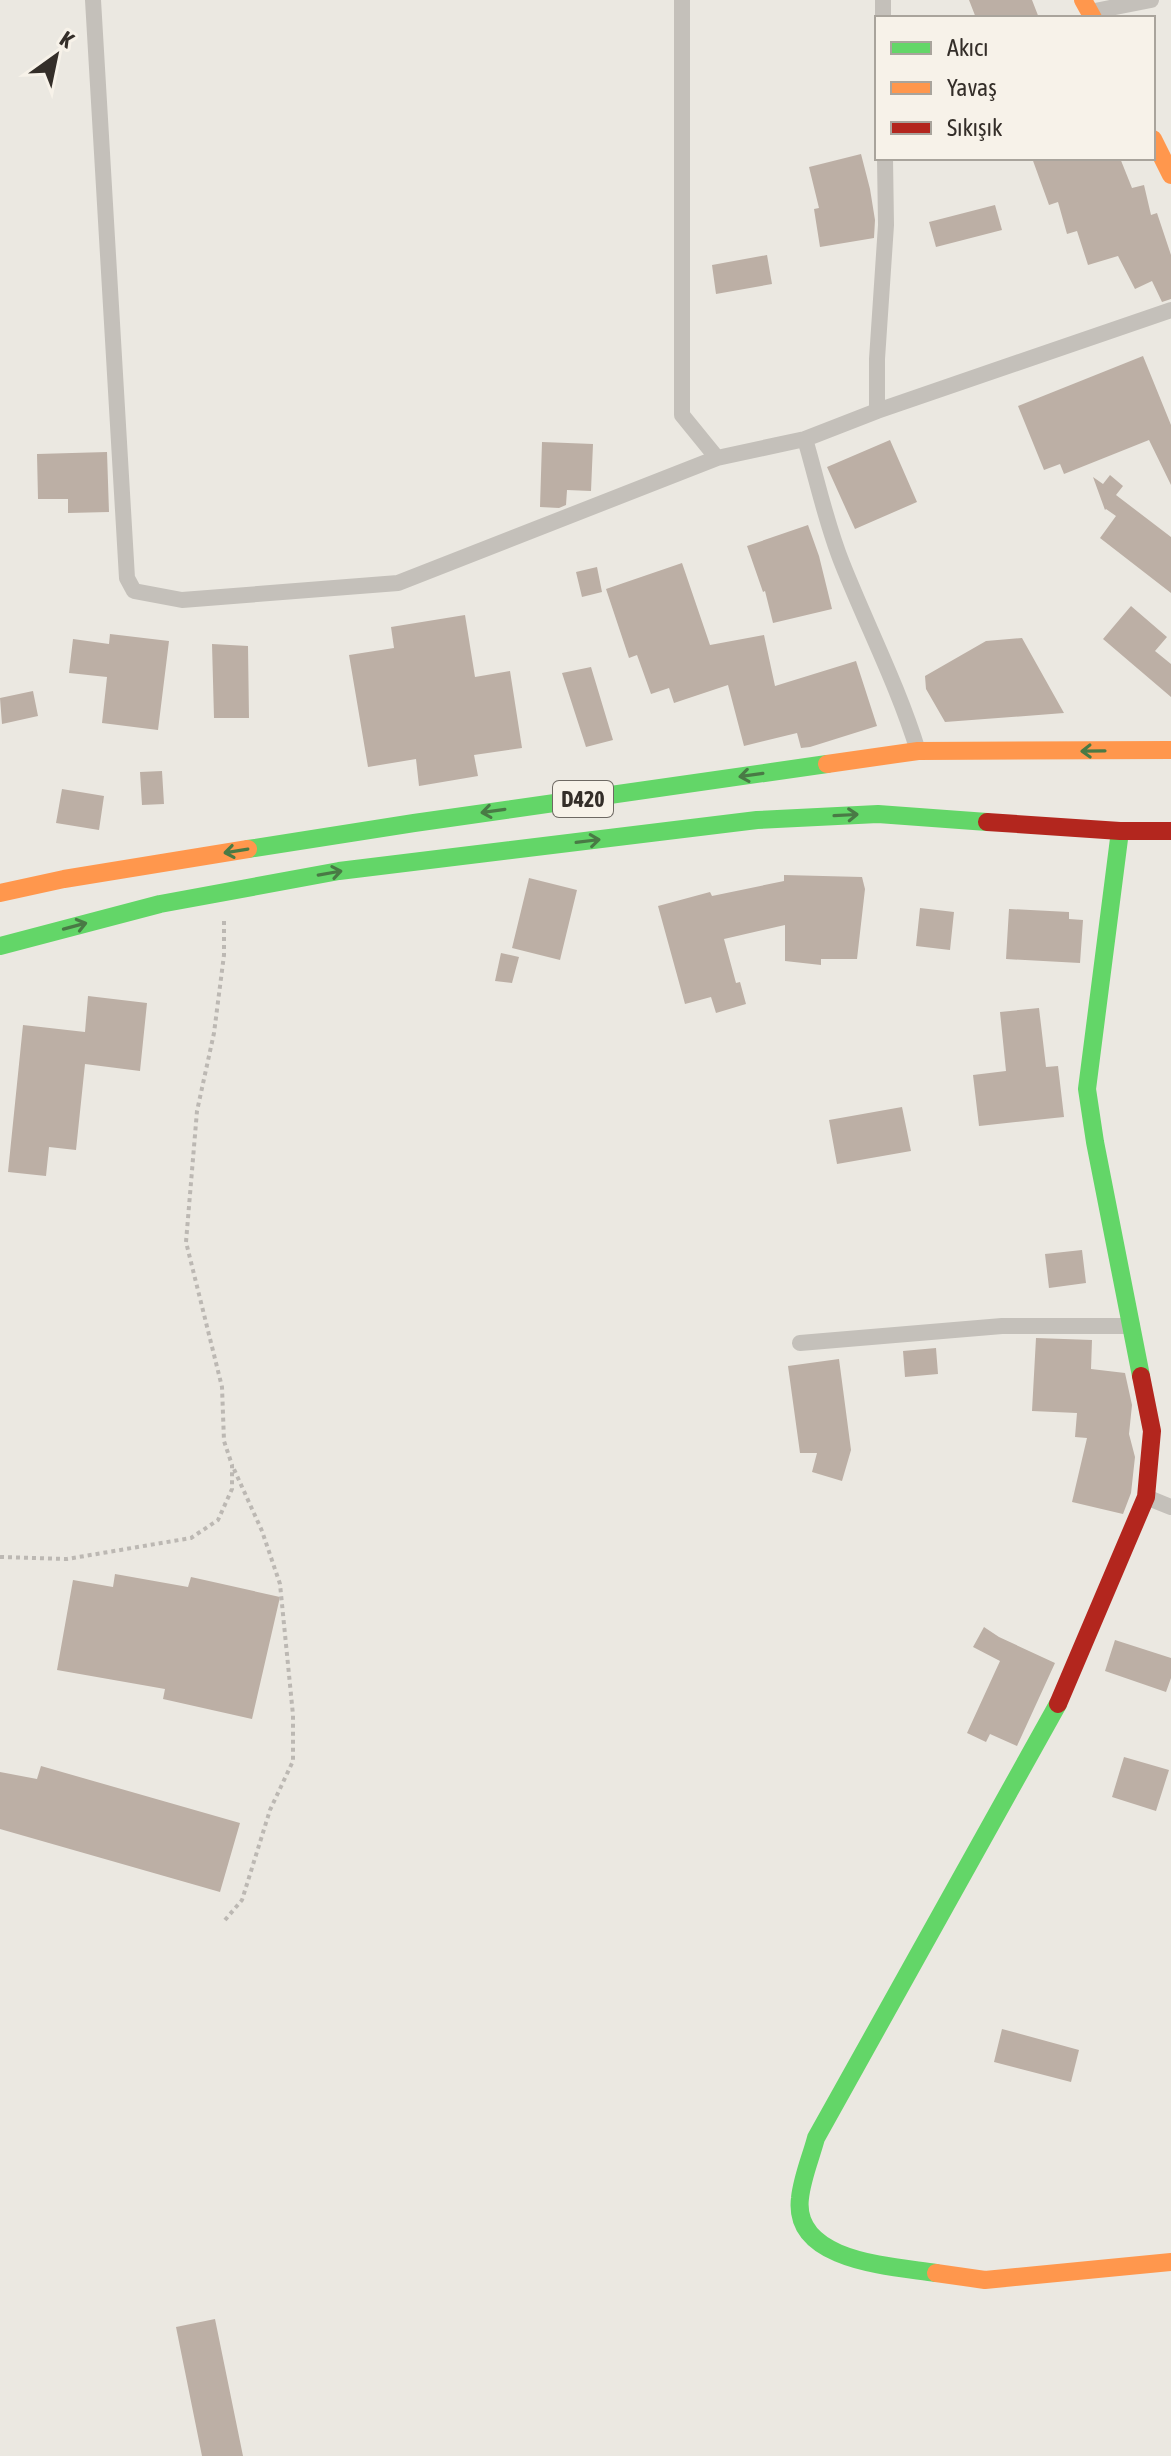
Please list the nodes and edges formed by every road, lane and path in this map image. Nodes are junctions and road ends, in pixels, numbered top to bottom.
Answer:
1 (93, 0) edge
2 (682, 0) edge
3 (1141, 1) edge
4 (1088, 10) edge
5 (1155, 143) edge
6 (885, 160) edge
7 (1171, 175) edge
8 (1171, 310) edge
9 (877, 411) junction
10 (805, 439) junction
11 (717, 458) junction
12 (1171, 750) edge
13 (918, 751) junction
14 (1120, 831) junction
15 (1171, 831) edge
16 (224, 892) junction
17 (0, 893) edge
18 (0, 946) edge
19 (1132, 1326) junction
20 (800, 1343) dead end
21 (232, 1465) junction
22 (1146, 1497) junction
23 (1171, 1507) edge
24 (0, 1557) edge
25 (225, 1920) dead end
26 (1171, 2262) edge

1 - 11 street
2 - 11 street
3 - 4 street
5 - 7 main road
6 - 9 street
8 - 9 street
9 - 10 street
10 - 11 street
10 - 13 street
12 -> 13 main road, D420
13 -> 17 main road, D420
14 - 15 main road
16 -> 14 main road
14 - 19 main road
18 -> 16 main road
16 - 21 path
19 - 20 street
19 - 22 main road
21 - 24 path
21 - 25 path
22 - 23 street
22 - 26 main road

